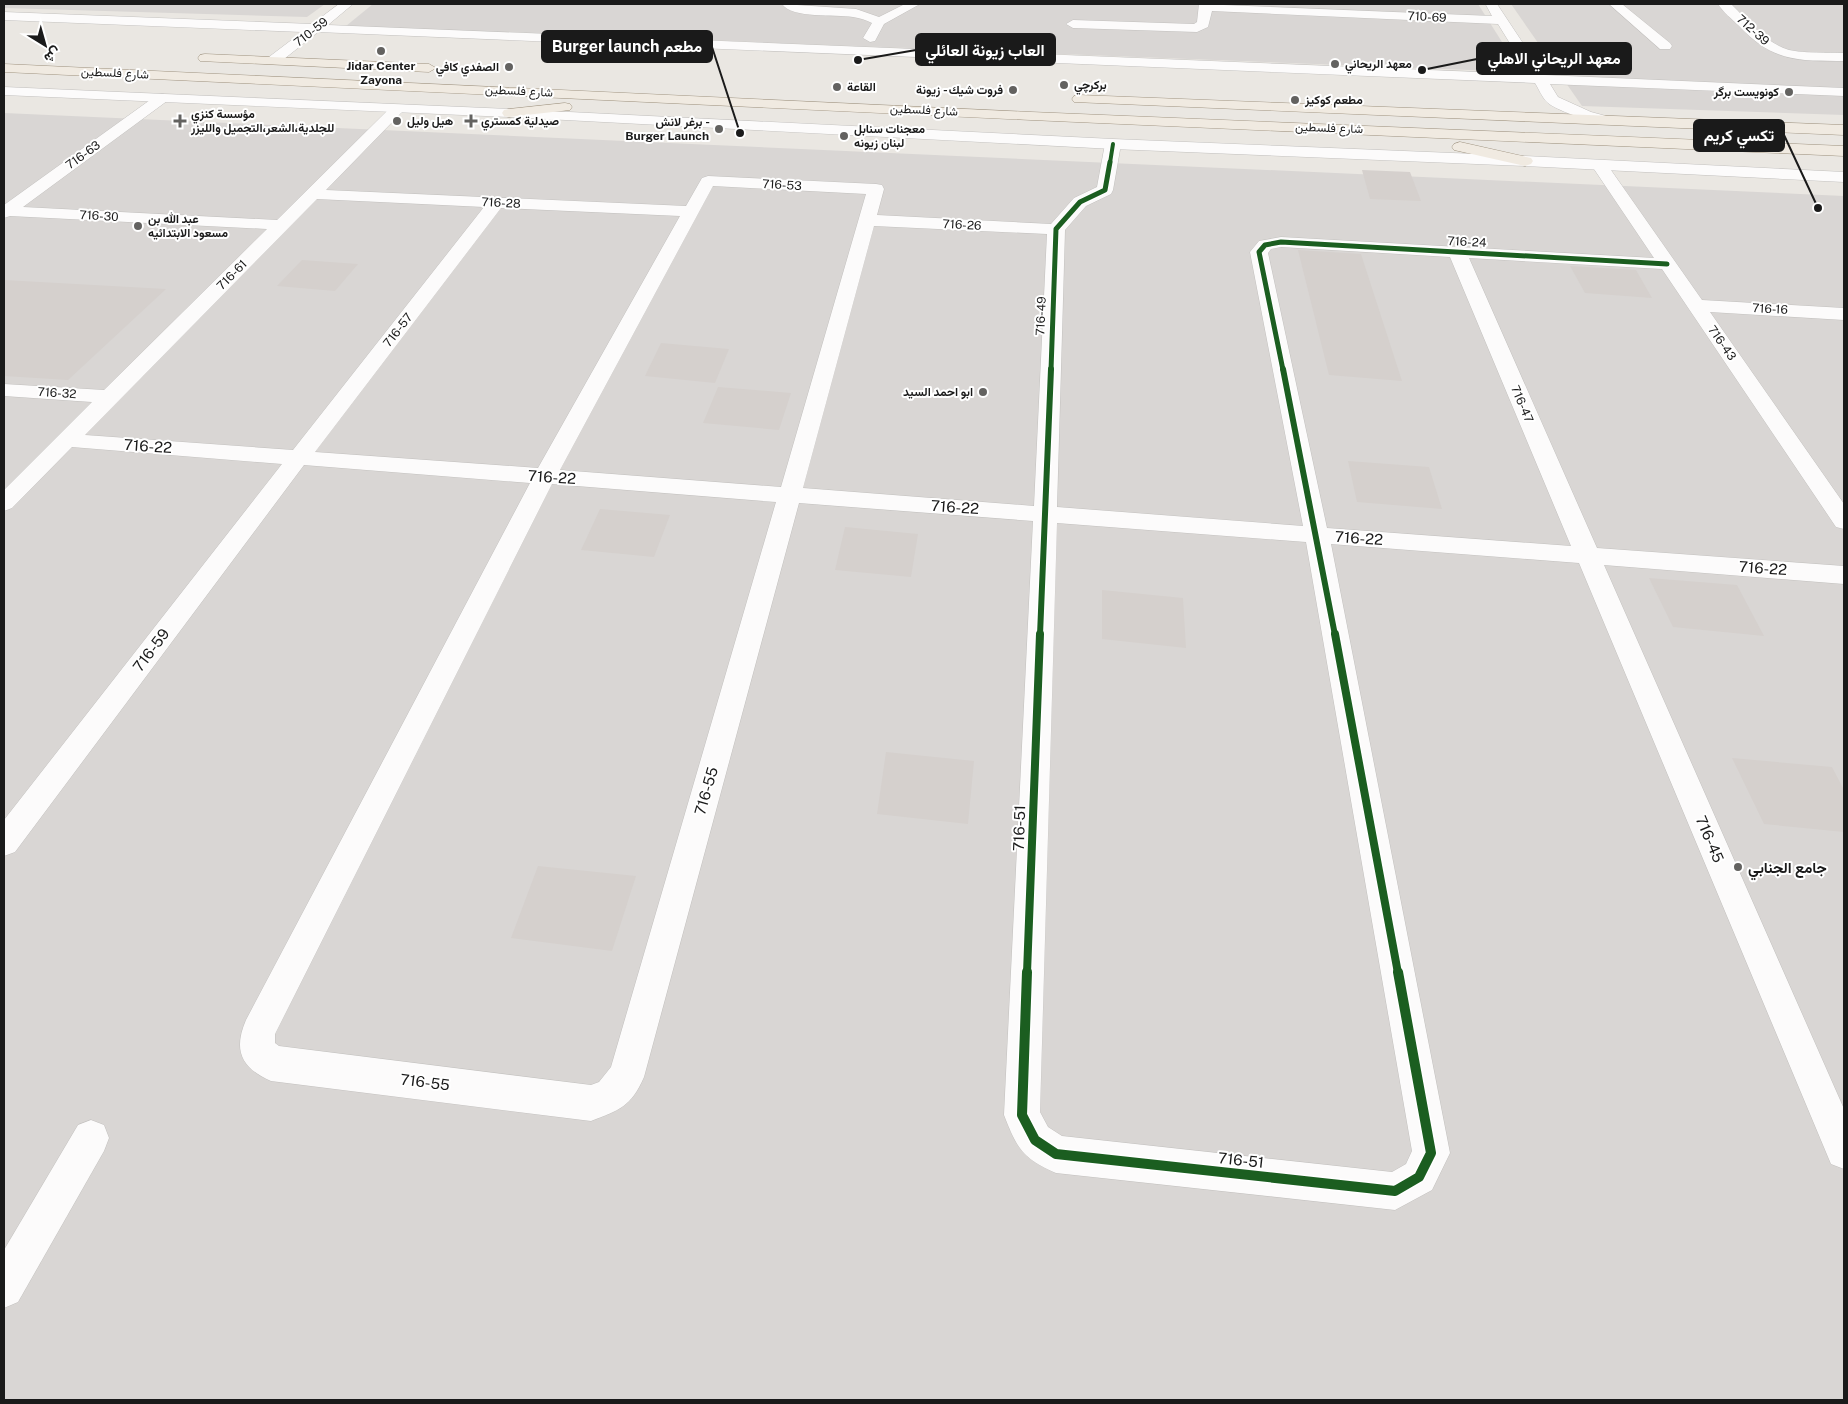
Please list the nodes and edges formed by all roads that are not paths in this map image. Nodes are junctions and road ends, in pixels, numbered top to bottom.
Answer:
1 (347, 4) edge
2 (788, 4) edge
3 (914, 4) edge
4 (1491, 4) edge
5 (1615, 4) edge
6 (1724, 4) edge
7 (1205, 6) edge
8 (1346, 8) edge
9 (4, 16) edge
10 (1501, 20) junction
11 (879, 22) junction
12 (1074, 24) dead end
13 (314, 29) junction
14 (1665, 46) dead end
15 (863, 50) junction
16 (1844, 56) edge
17 (187, 57) dead end
18 (274, 60) junction
19 (4, 68) edge
20 (441, 68) dead end
21 (1540, 80) junction
22 (4, 91) edge
23 (1844, 92) edge
24 (632, 97) junction
25 (162, 98) junction
26 (992, 98) dead end
27 (1063, 98) dead end
28 (1553, 100) junction
29 (397, 109) junction
30 (509, 113) junction
31 (981, 113) junction
32 (1529, 116) junction
33 (1601, 119) junction
34 (1383, 130) junction
35 (1844, 130) edge
36 (1113, 144) junction
37 (1844, 151) edge
38 (1525, 161) junction
39 (1600, 166) junction
40 (1844, 177) edge
41 (312, 194) junction
42 (497, 202) junction
43 (5, 212) edge
44 (690, 212) junction
45 (867, 220) junction
46 (281, 225) junction
47 (1056, 229) junction
48 (1456, 252) junction
49 (1668, 264) junction
50 (1696, 305) junction
51 (1844, 314) edge
52 (4, 390) edge
53 (110, 397) junction
54 (66, 440) junction
55 (299, 457) junction
56 (545, 476) junction
57 (790, 495) junction
58 (4, 503) edge
59 (1045, 514) junction
60 (1842, 514) edge
61 (1317, 535) junction
62 (1587, 555) junction
63 (1844, 574) edge
64 (4, 843) edge
65 (91, 1138) dead end
66 (1844, 1151) edge
67 (4, 1288) edge

1 - 13 street, 710-59
2 - 11 street
3 - 11 street
4 - 10 street
5 - 14 street
6 - 16 street, 712-39
7 - 8 street, 710-69
7 - 12 street
8 - 10 street, 710-69
9 - 13 street
10 - 21 street
11 - 15 street
13 - 15 street
13 - 18 street, 710-59
15 - 21 street
17 - 18 main road
18 - 20 main road
19 - 24 main road, شارع فلسطين
21 - 23 street
21 - 28 street
22 - 25 street
24 - 30 main road
24 - 31 main road, شارع فلسطين
25 - 29 street
25 - 43 street, 716-63
26 - 31 main road
27 - 32 main road, شارع فلسطين
28 - 32 street
28 - 33 street
29 - 30 street
29 - 41 street, 716-61
30 - 36 street
31 - 34 main road, شارع فلسطين
32 - 33 main road, شارع فلسطين
33 - 35 main road, شارع فلسطين
34 - 37 main road, شارع فلسطين
34 - 38 main road
36 - 38 street
36 - 47 street
38 - 39 street
39 - 40 street
39 - 49 street, 716-43
41 - 42 street, 716-28
41 - 46 street, 716-61
42 - 44 street, 716-28
42 - 55 street, 716-57
43 - 46 street, 716-30
44 - 45 street, 716-53
44 - 56 street, 716-53
45 - 47 street, 716-26
45 - 57 street, 716-53
46 - 53 street, 716-61
47 - 59 street, 716-49
48 - 49 street, 716-24
48 - 61 street, 716-24
48 - 62 street, 716-47
49 - 50 street, 716-43
50 - 51 street, 716-16
50 - 60 street, 716-43
52 - 53 street, 716-32
53 - 54 street, 716-61
54 - 55 street, 716-22
54 - 58 street
55 - 56 street, 716-22
55 - 64 street, 716-59
56 - 57 street, 716-22
56 - 57 street, 716-55
57 - 59 street, 716-22
59 - 61 street, 716-22
59 - 61 street, 716-51
61 - 62 street, 716-22
62 - 63 street, 716-22
62 - 66 street, 716-45
65 - 67 street

